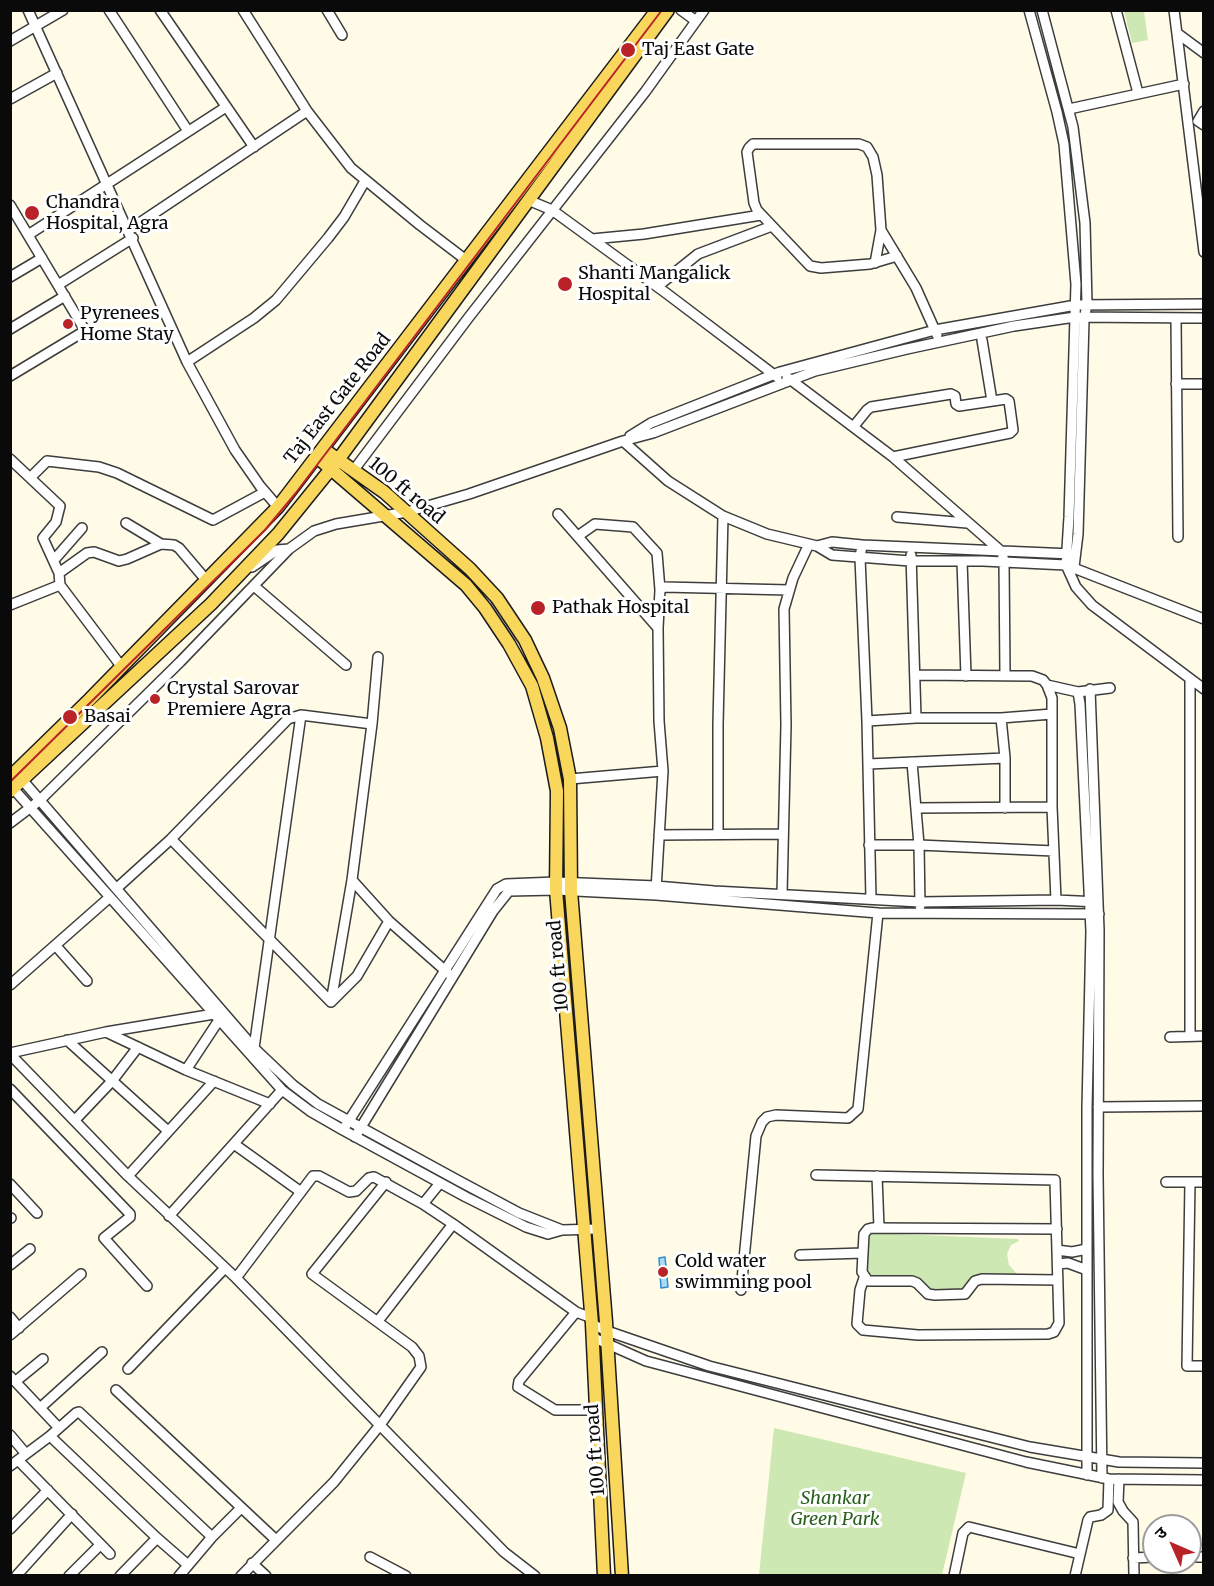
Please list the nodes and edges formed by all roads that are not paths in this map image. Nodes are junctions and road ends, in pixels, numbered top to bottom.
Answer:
1 (28, 10) edge
2 (63, 10) edge
3 (109, 10) edge
4 (160, 10) edge
5 (243, 10) edge
6 (657, 10) edge
7 (668, 10) edge
8 (681, 10) edge
9 (704, 10) edge
10 (1029, 10) edge
11 (1042, 10) edge
12 (1116, 10) edge
13 (1174, 10) edge
14 (329, 11) edge
15 (696, 21) junction
16 (36, 27) junction
17 (1177, 33) junction
18 (342, 35) dead end
19 (10, 41) edge
20 (1203, 53) edge
21 (57, 73) junction
22 (1184, 84) junction
23 (1138, 93) junction
24 (10, 99) edge
25 (226, 107) junction
26 (1069, 109) junction
27 (307, 111) junction
28 (1203, 111) edge
29 (1203, 125) edge
30 (188, 131) junction
31 (254, 147) junction
32 (365, 181) junction
33 (109, 185) junction
34 (528, 200) junction
35 (10, 205) edge
36 (552, 210) junction
37 (761, 215) junction
38 (14, 217) edge
39 (772, 226) junction
40 (881, 230) junction
41 (131, 234) junction
42 (28, 236) junction
43 (592, 238) junction
44 (1203, 252) edge
45 (897, 256) junction
46 (42, 258) junction
47 (466, 260) junction
48 (875, 263) junction
49 (10, 277) edge
50 (58, 285) junction
51 (658, 286) junction
52 (64, 296) junction
53 (1087, 304) junction
54 (1203, 304) edge
55 (1076, 305) junction
56 (1080, 317) junction
57 (1176, 318) junction
58 (1203, 318) edge
59 (10, 329) edge
60 (935, 330) junction
61 (982, 340) dead end
62 (939, 341) junction
63 (187, 362) junction
64 (778, 374) junction
65 (10, 376) edge
66 (787, 381) junction
67 (1176, 384) junction
68 (1203, 384) edge
69 (992, 401) junction
70 (854, 426) junction
71 (623, 441) junction
72 (320, 453) junction
73 (893, 457) junction
74 (10, 459) edge
75 (334, 465) junction
76 (353, 471) junction
77 (31, 477) junction
78 (265, 492) junction
79 (278, 507) junction
80 (407, 513) junction
81 (558, 514) dead end
82 (383, 515) junction
83 (723, 516) junction
84 (897, 517) dead end
85 (126, 523) dead end
86 (967, 523) junction
87 (82, 528) dead end
88 (578, 536) junction
89 (1178, 537) dead end
90 (161, 544) junction
91 (813, 545) junction
92 (862, 546) junction
93 (912, 548) junction
94 (289, 549) junction
95 (1002, 552) junction
96 (1071, 554) junction
97 (860, 558) junction
98 (54, 560) junction
99 (910, 561) junction
100 (962, 561) junction
101 (1005, 562) junction
102 (1070, 566) junction
103 (59, 573) junction
104 (207, 581) junction
105 (60, 585) junction
106 (254, 585) junction
107 (722, 587) junction
108 (660, 590) junction
109 (789, 590) junction
110 (211, 604) junction
111 (10, 605) edge
112 (1203, 619) edge
113 (658, 628) junction
114 (378, 657) dead end
115 (346, 665) dead end
116 (121, 666) junction
117 (1005, 674) junction
118 (916, 675) junction
119 (966, 676) junction
120 (1190, 679) junction
121 (1047, 685) junction
122 (1110, 688) dead end
123 (1203, 689) edge
124 (1090, 690) junction
125 (1078, 692) junction
126 (1052, 714) junction
127 (301, 715) junction
128 (916, 718) junction
129 (1001, 718) junction
130 (867, 721) junction
131 (372, 724) junction
132 (1005, 758) junction
133 (912, 762) junction
134 (868, 764) junction
135 (663, 771) junction
136 (570, 779) junction
137 (14, 782) edge
138 (36, 804) junction
139 (1052, 807) junction
140 (917, 808) junction
141 (1005, 808) junction
142 (10, 823) edge
143 (718, 834) junction
144 (783, 834) junction
145 (659, 835) junction
146 (171, 839) junction
147 (869, 845) junction
148 (919, 845) junction
149 (1054, 851) junction
150 (352, 880) junction
151 (556, 886) junction
152 (117, 888) junction
153 (571, 888) junction
154 (656, 891) junction
155 (782, 894) junction
156 (110, 897) junction
157 (871, 899) junction
158 (1056, 900) junction
159 (1094, 901) junction
160 (920, 902) junction
161 (878, 913) junction
162 (920, 914) junction
163 (1094, 915) junction
164 (389, 921) junction
165 (270, 942) junction
166 (56, 946) junction
167 (448, 974) junction
168 (87, 981) dead end
169 (10, 986) edge
170 (331, 1002) junction
171 (216, 1017) junction
172 (106, 1032) junction
173 (1190, 1036) junction
174 (1203, 1036) edge
175 (1170, 1037) dead end
176 (67, 1040) junction
177 (138, 1047) junction
178 (254, 1048) junction
179 (10, 1053) edge
180 (186, 1070) junction
181 (112, 1081) junction
182 (214, 1081) junction
183 (10, 1089) edge
184 (282, 1090) junction
185 (270, 1104) junction
186 (1203, 1106) edge
187 (1098, 1107) junction
188 (75, 1120) junction
189 (348, 1121) junction
190 (360, 1127) junction
191 (343, 1130) junction
192 (168, 1131) junction
193 (355, 1137) junction
194 (234, 1144) junction
195 (816, 1175) dead end
196 (128, 1176) junction
197 (878, 1176) junction
198 (386, 1182) junction
199 (1166, 1182) dead end
200 (1190, 1182) junction
201 (1203, 1182) edge
202 (440, 1183) junction
203 (10, 1184) edge
204 (301, 1192) junction
205 (423, 1204) junction
206 (37, 1213) dead end
207 (169, 1216) junction
208 (453, 1224) junction
209 (879, 1227) junction
210 (598, 1229) junction
211 (1057, 1229) junction
212 (562, 1230) junction
213 (584, 1230) junction
214 (30, 1249) dead end
215 (1087, 1249) junction
216 (1057, 1250) junction
217 (863, 1253) junction
218 (800, 1256) dead end
219 (1058, 1264) junction
220 (10, 1265) edge
221 (225, 1268) junction
222 (1087, 1270) junction
223 (81, 1274) dead end
224 (236, 1278) junction
225 (864, 1278) junction
226 (1058, 1280) junction
227 (147, 1286) dead end
228 (741, 1290) dead end
229 (576, 1312) junction
230 (10, 1317) edge
231 (378, 1321) junction
232 (592, 1326) junction
233 (19, 1328) junction
234 (607, 1331) junction
235 (10, 1335) edge
236 (607, 1344) junction
237 (102, 1352) dead end
238 (43, 1359) dead end
239 (1203, 1366) edge
240 (128, 1369) dead end
241 (13, 1378) edge
242 (116, 1390) dead end
243 (40, 1408) junction
244 (595, 1410) junction
245 (380, 1425) junction
246 (59, 1428) junction
247 (10, 1435) edge
248 (50, 1436) junction
249 (1088, 1457) junction
250 (18, 1460) edge
251 (1102, 1460) junction
252 (1203, 1463) edge
253 (1086, 1475) junction
254 (1110, 1479) junction
255 (1203, 1480) edge
256 (48, 1490) junction
257 (241, 1508) junction
258 (72, 1514) junction
259 (10, 1529) edge
260 (212, 1537) junction
261 (157, 1538) junction
262 (276, 1540) junction
263 (100, 1545) junction
264 (110, 1554) dead end
265 (1080, 1554) junction
266 (370, 1557) dead end
267 (1133, 1558) junction
268 (1142, 1558) edge
269 (252, 1563) junction
270 (188, 1565) junction
271 (15, 1573) edge
272 (69, 1575) edge
273 (120, 1575) edge
274 (179, 1575) edge
275 (241, 1575) edge
276 (266, 1575) edge
277 (406, 1575) edge
278 (535, 1575) edge
279 (604, 1575) edge
280 (622, 1575) edge
281 (954, 1575) edge
282 (1075, 1575) edge
283 (1134, 1575) edge

1 - 16 street
2 - 16 street
3 - 30 street
4 - 25 street
5 - 27 street
6 - 47 main road, Taj East Gate Road
7 - 34 main road
8 - 15 street
9 - 15 street
10 - 55 street
11 - 26 street
12 - 23 street
13 - 17 street
14 - 18 street
15 - 36 street
16 - 19 street
16 - 21 street
17 - 20 street
17 - 22 street
21 - 24 street
21 - 33 street
22 - 23 street
22 - 44 street
23 - 26 street
25 - 30 street
25 - 31 street
26 - 53 street
27 - 31 street
27 - 32 street
28 - 29 street
30 - 33 street
31 - 41 street
32 - 47 street
32 - 63 street
33 - 41 street
33 - 42 street
34 - 36 street
34 - 75 main road
35 - 38 street
36 - 43 street
36 - 76 street
37 - 39 street
37 - 40 street
37 - 43 street
38 - 42 street
39 - 48 street
39 - 51 street
40 - 45 street
40 - 48 street
41 - 50 street
41 - 63 street
42 - 46 street
43 - 51 street
45 - 48 street
45 - 60 street
46 - 49 street
46 - 50 street
47 - 72 main road, Taj East Gate Road
50 - 52 street
51 - 64 street
52 - 59 street
52 - 65 street
53 - 54 street
53 - 55 street
53 - 56 street
55 - 56 street
55 - 60 street
56 - 57 street
56 - 62 street
56 - 96 street
57 - 58 street
57 - 67 street
60 - 62 street
60 - 64 street
61 - 69 street
62 - 66 street
63 - 78 street
64 - 66 street
64 - 71 street
66 - 70 street
66 - 71 street
67 - 68 street
67 - 89 street
69 - 70 street
69 - 73 street
70 - 73 street
71 - 80 street
71 - 83 street
72 - 75 main road, 100 ft road
72 - 79 main road, Taj East Gate Road
73 - 86 street
74 - 77 street
75 - 76 main road, 100 ft road
75 - 82 main road, 100 ft road
75 - 110 main road
76 - 80 main road, 100 ft road
77 - 78 street
77 - 98 street
78 - 79 street
79 - 104 main road, Taj East Gate Road
80 - 82 street
80 - 136 main road, 100 ft road
81 - 88 street
82 - 94 street
82 - 151 main road, 100 ft road
83 - 91 street
83 - 107 street
84 - 86 street
85 - 90 street
86 - 95 street
87 - 98 street
88 - 108 street
88 - 113 street
90 - 103 street
90 - 104 street
91 - 92 street
91 - 97 street
91 - 109 street
92 - 93 street
92 - 97 street
93 - 95 street
93 - 99 street
94 - 106 street
94 - 110 street
95 - 96 street
95 - 101 street
96 - 102 street
97 - 99 street
97 - 130 street
98 - 103 street
99 - 100 street
99 - 118 street
100 - 101 street
100 - 119 street
101 - 102 street
101 - 117 street
102 - 112 street
102 - 120 street
103 - 105 street
104 - 116 main road, Taj East Gate Road
105 - 111 street
105 - 116 street
106 - 115 street
106 - 138 street
107 - 108 street
107 - 109 street
107 - 143 street
108 - 113 street
109 - 144 street
110 - 137 main road
113 - 135 street
114 - 131 street
116 - 137 main road, Taj East Gate Road
117 - 119 street
117 - 121 street
118 - 119 street
118 - 128 street
120 - 123 street
120 - 173 street
121 - 125 street
121 - 126 street
122 - 124 street
124 - 125 street
124 - 159 street
125 - 159 street
126 - 129 street
126 - 139 street
127 - 131 street
127 - 146 street
127 - 165 street
128 - 129 street
128 - 130 street
129 - 132 street
130 - 134 street
131 - 150 street
132 - 133 street
132 - 141 street
133 - 134 street
133 - 140 street
134 - 147 street
135 - 136 street
135 - 145 street
136 - 153 main road, 100 ft road
137 - 138 street
138 - 142 street
138 - 152 street
138 - 156 street
139 - 141 street
139 - 149 street
140 - 141 street
140 - 148 street
143 - 144 street
143 - 145 street
144 - 155 street
145 - 154 street
146 - 152 street
146 - 165 street
147 - 148 street
147 - 157 street
148 - 149 street
148 - 160 street
149 - 158 street
150 - 164 street
150 - 170 street
151 - 153 street
151 - 167 street
151 - 213 main road, 100 ft road
152 - 178 street
153 - 154 street
153 - 210 main road, 100 ft road
154 - 155 street
154 - 161 street
155 - 157 street
156 - 166 street
156 - 171 street
157 - 160 street
158 - 159 street
158 - 160 street
159 - 163 street
160 - 162 street
161 - 162 street
161 - 228 street
162 - 163 street
163 - 187 street
163 - 215 street
164 - 167 street
164 - 170 street
165 - 170 street
165 - 178 street
166 - 168 street
166 - 169 street
167 - 189 street
167 - 190 street
171 - 172 street
171 - 180 street
171 - 184 street
172 - 176 street
172 - 177 street
173 - 174 street
173 - 175 street
176 - 179 street
176 - 181 street
177 - 180 street
177 - 181 street
178 - 189 street
179 - 188 street
180 - 182 street
181 - 188 street
181 - 192 street
182 - 185 street
182 - 192 street
183 - 227 street
184 - 185 street
184 - 191 street
185 - 194 street
186 - 187 street
187 - 251 street
188 - 196 street
189 - 190 street
189 - 191 street
190 - 193 street
190 - 212 street
191 - 193 street
192 - 196 street
193 - 202 street
194 - 204 street
194 - 207 street
195 - 197 street
196 - 207 street
197 - 209 street
197 - 211 street
198 - 204 street
198 - 205 street
198 - 231 street
199 - 200 street
200 - 201 street
200 - 239 street
202 - 205 street
202 - 212 street
203 - 206 street
204 - 224 street
205 - 208 street
207 - 221 street
208 - 229 street
208 - 231 street
209 - 211 street
209 - 217 street
210 - 213 street
210 - 234 main road, 100 ft road
211 - 216 street
212 - 213 street
213 - 232 main road, 100 ft road
214 - 220 street
215 - 216 street
215 - 222 street
216 - 219 street
217 - 218 street
217 - 225 street
219 - 222 street
219 - 226 street
221 - 224 street
221 - 240 street
222 - 249 street
223 - 233 street
224 - 245 street
225 - 226 street
225 - 226 street
229 - 232 street
229 - 244 street
230 - 233 street
231 - 245 street
232 - 234 street
232 - 236 street
232 - 244 main road, 100 ft road
233 - 235 street
234 - 236 main road, 100 ft road
234 - 249 street
236 - 253 street
236 - 280 main road, 100 ft road
237 - 243 street
238 - 241 street
241 - 243 street
242 - 257 street
243 - 246 street
244 - 279 main road, 100 ft road
245 - 262 street
245 - 278 street
246 - 248 street
246 - 260 street
247 - 250 street
248 - 250 street
248 - 261 street
249 - 251 street
249 - 253 street
250 - 256 street
251 - 252 street
251 - 254 street
253 - 254 street
254 - 255 street
254 - 265 street
254 - 267 street
256 - 258 street
256 - 259 street
257 - 260 street
257 - 262 street
258 - 263 street
258 - 271 street
260 - 270 street
261 - 270 street
261 - 273 street
262 - 269 street
263 - 264 street
263 - 272 street
265 - 281 street
265 - 282 street
266 - 277 street
267 - 268 street
267 - 283 street
269 - 275 street
269 - 276 street
270 - 274 street

